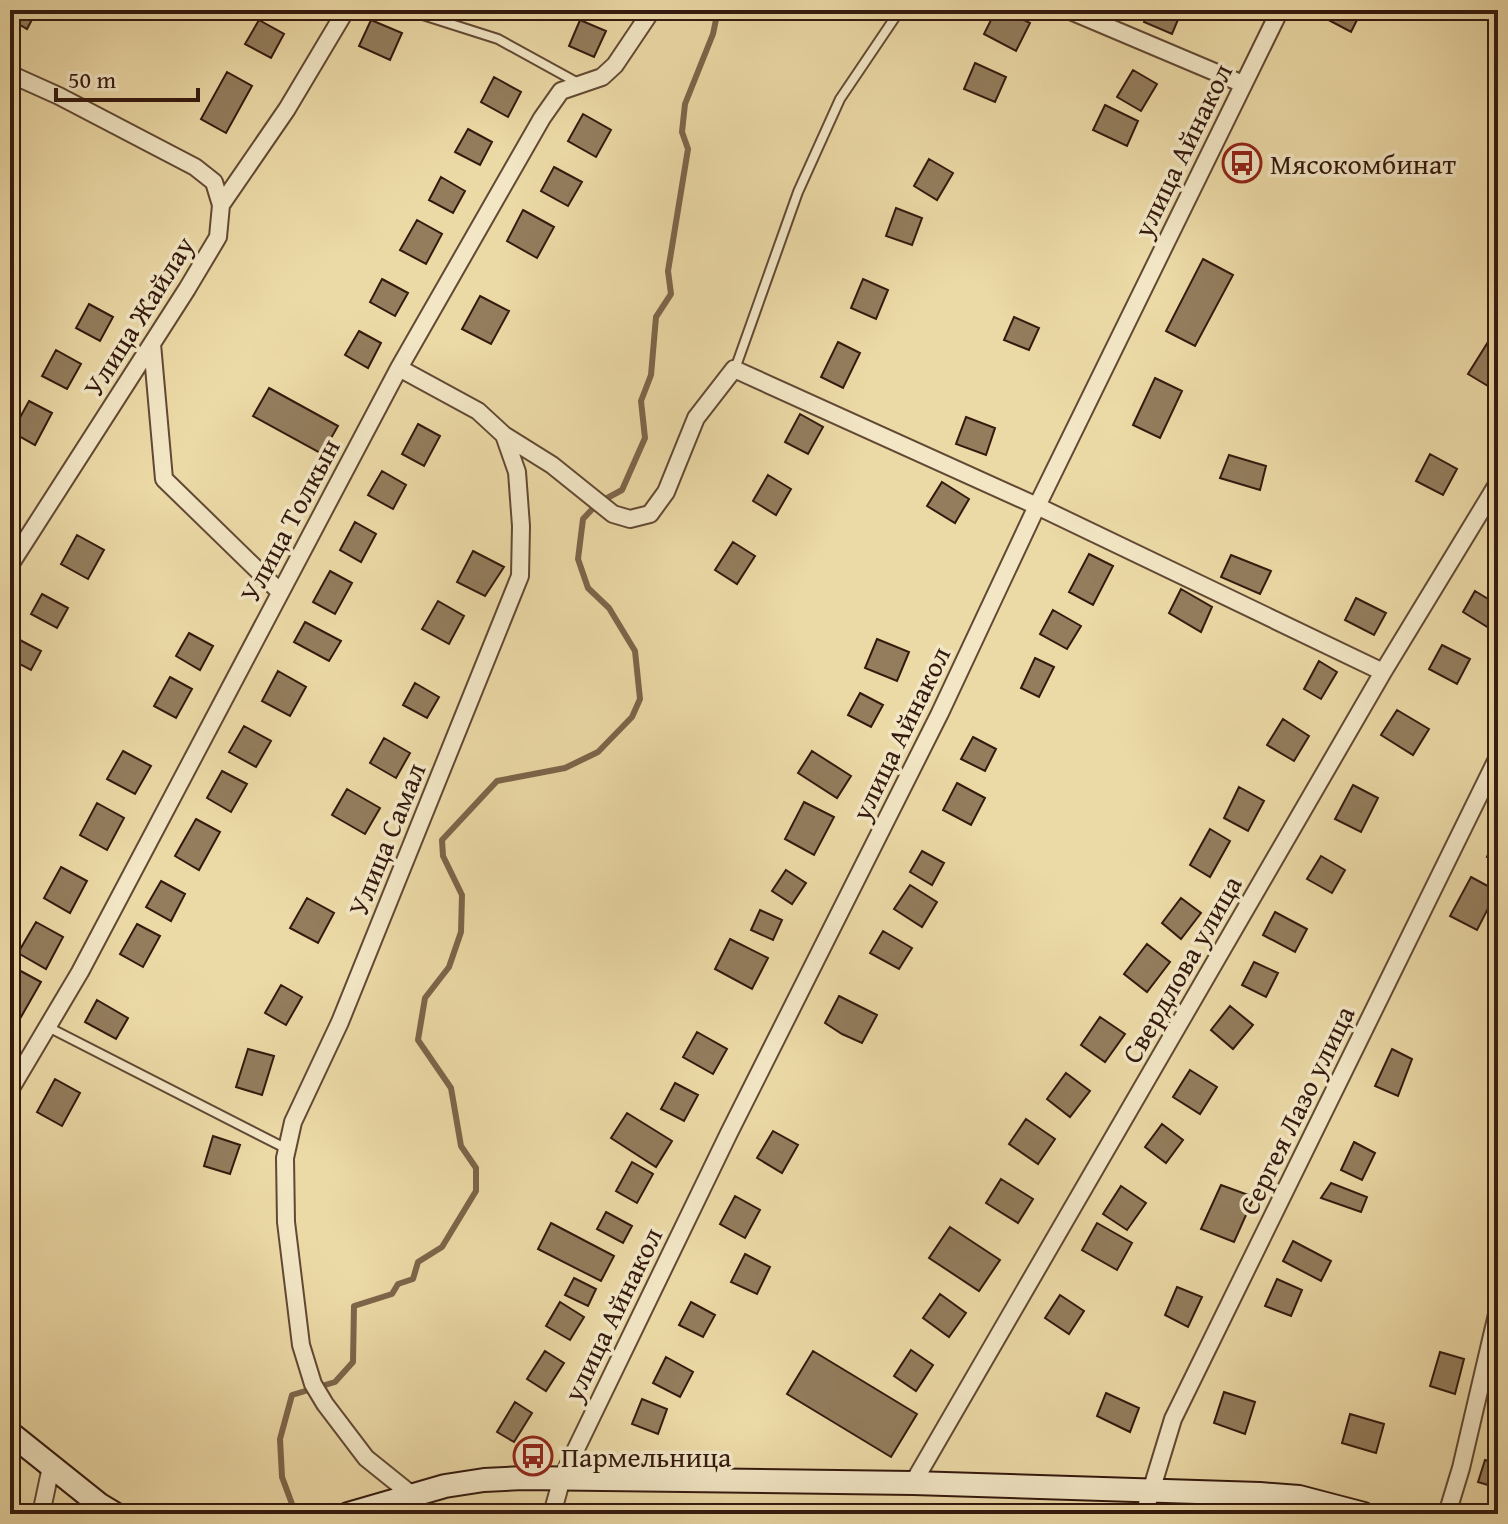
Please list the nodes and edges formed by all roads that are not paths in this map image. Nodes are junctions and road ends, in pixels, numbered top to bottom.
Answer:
1 (346, 10) edge
2 (407, 10) edge
3 (652, 10) edge
4 (900, 10) edge
5 (1068, 10) edge
6 (1280, 10) edge
7 (10, 74) edge
8 (580, 84) junction
9 (1243, 84) junction
10 (221, 205) junction
11 (152, 344) junction
12 (399, 368) junction
13 (734, 369) junction
14 (504, 435) junction
15 (1498, 483) edge
16 (1037, 506) junction
17 (10, 565) edge
18 (280, 592) junction
19 (1383, 672) junction
20 (1498, 757) edge
21 (47, 1027) junction
22 (10, 1090) edge
23 (287, 1149) junction
24 (1498, 1310) edge
25 (10, 1433) edge
26 (51, 1467) junction
27 (562, 1478) junction
28 (913, 1483) junction
29 (1151, 1490) junction
30 (412, 1495) junction
31 (41, 1514) edge
32 (115, 1514) edge
33 (348, 1514) edge
34 (552, 1514) edge
35 (1144, 1514) edge
36 (1364, 1514) edge
37 (1447, 1514) edge

1 - 10 street, Улица Жайлау
2 - 8 lane
3 - 8 street, Улица Толкын
4 - 13 lane
5 - 9 street
6 - 9 street, улица Айнакол
7 - 10 street
8 - 12 street, Улица Толкын
9 - 16 street, улица Айнакол
10 - 11 street, Улица Жайлау
11 - 17 street, Улица Жайлау
11 - 18 street
12 - 14 street, Улица Самал
12 - 18 street, Улица Толкын
13 - 14 street
13 - 16 street
14 - 23 street, Улица Самал
15 - 19 street, Свердлова улица
16 - 19 street
16 - 27 street, улица Айнакол
18 - 21 street, Улица Толкын
19 - 28 street, Свердлова улица
20 - 29 street, Сергея Лазо улица
21 - 22 street, Улица Толкын
21 - 23 lane
23 - 30 street, Улица Самал
24 - 37 street
25 - 26 main road
26 - 31 street
26 - 32 main road
27 - 28 main road
27 - 30 main road
27 - 34 street, улица Айнакол
28 - 29 main road
29 - 35 street, Сергея Лазо улица
29 - 36 main road
30 - 33 main road

